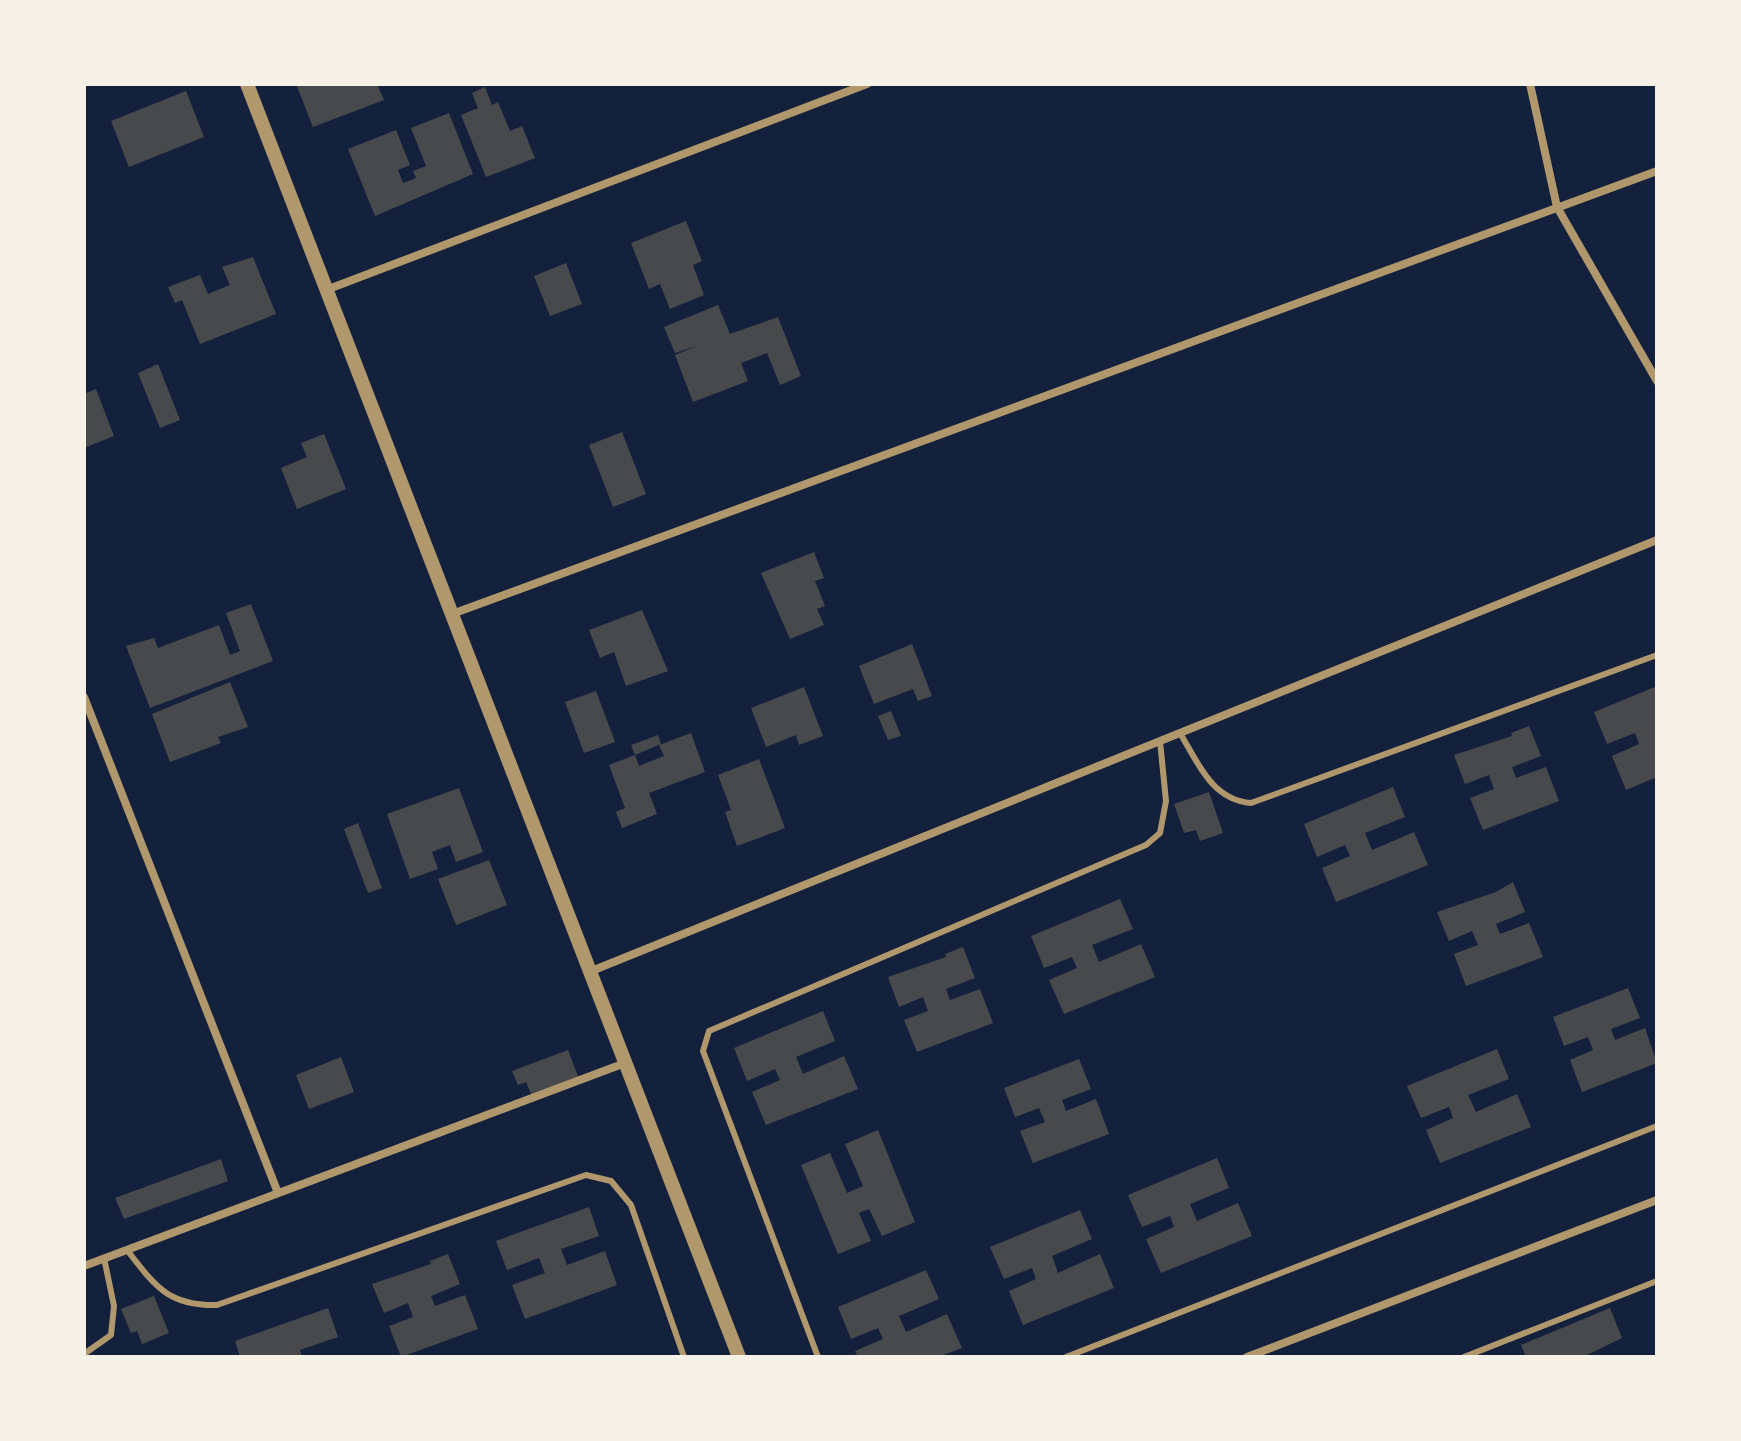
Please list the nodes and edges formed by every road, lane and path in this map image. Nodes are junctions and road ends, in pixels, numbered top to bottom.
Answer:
1 (247, 84) edge
2 (867, 84) edge
3 (1530, 84) edge
4 (1657, 171) edge
5 (1557, 207) junction
6 (326, 290) junction
7 (1657, 381) edge
8 (1657, 540) edge
9 (452, 614) junction
10 (1657, 655) edge
11 (84, 697) edge
12 (1180, 733) junction
13 (1160, 741) junction
14 (589, 972) junction
15 (625, 1063) junction
16 (1657, 1126) edge
17 (278, 1193) junction
18 (1657, 1200) edge
19 (127, 1250) junction
20 (104, 1258) junction
21 (84, 1266) edge
22 (1657, 1281) edge
23 (84, 1354) edge
24 (684, 1357) edge
25 (739, 1357) edge
26 (818, 1357) edge
27 (1066, 1357) edge
28 (1247, 1357) edge
29 (1464, 1357) edge

1 - 6 street
2 - 6 street
3 - 5 street
4 - 5 street
5 - 7 street
5 - 9 street
6 - 9 street
8 - 12 street
9 - 14 street
10 - 12 lane
11 - 17 street
12 - 13 street
13 - 14 street
13 - 26 lane
14 - 15 street
15 - 17 street
15 - 25 street
16 - 27 lane
17 - 19 street
18 - 28 street
19 - 20 street
19 - 24 lane
20 - 21 street
20 - 23 lane
22 - 29 lane

